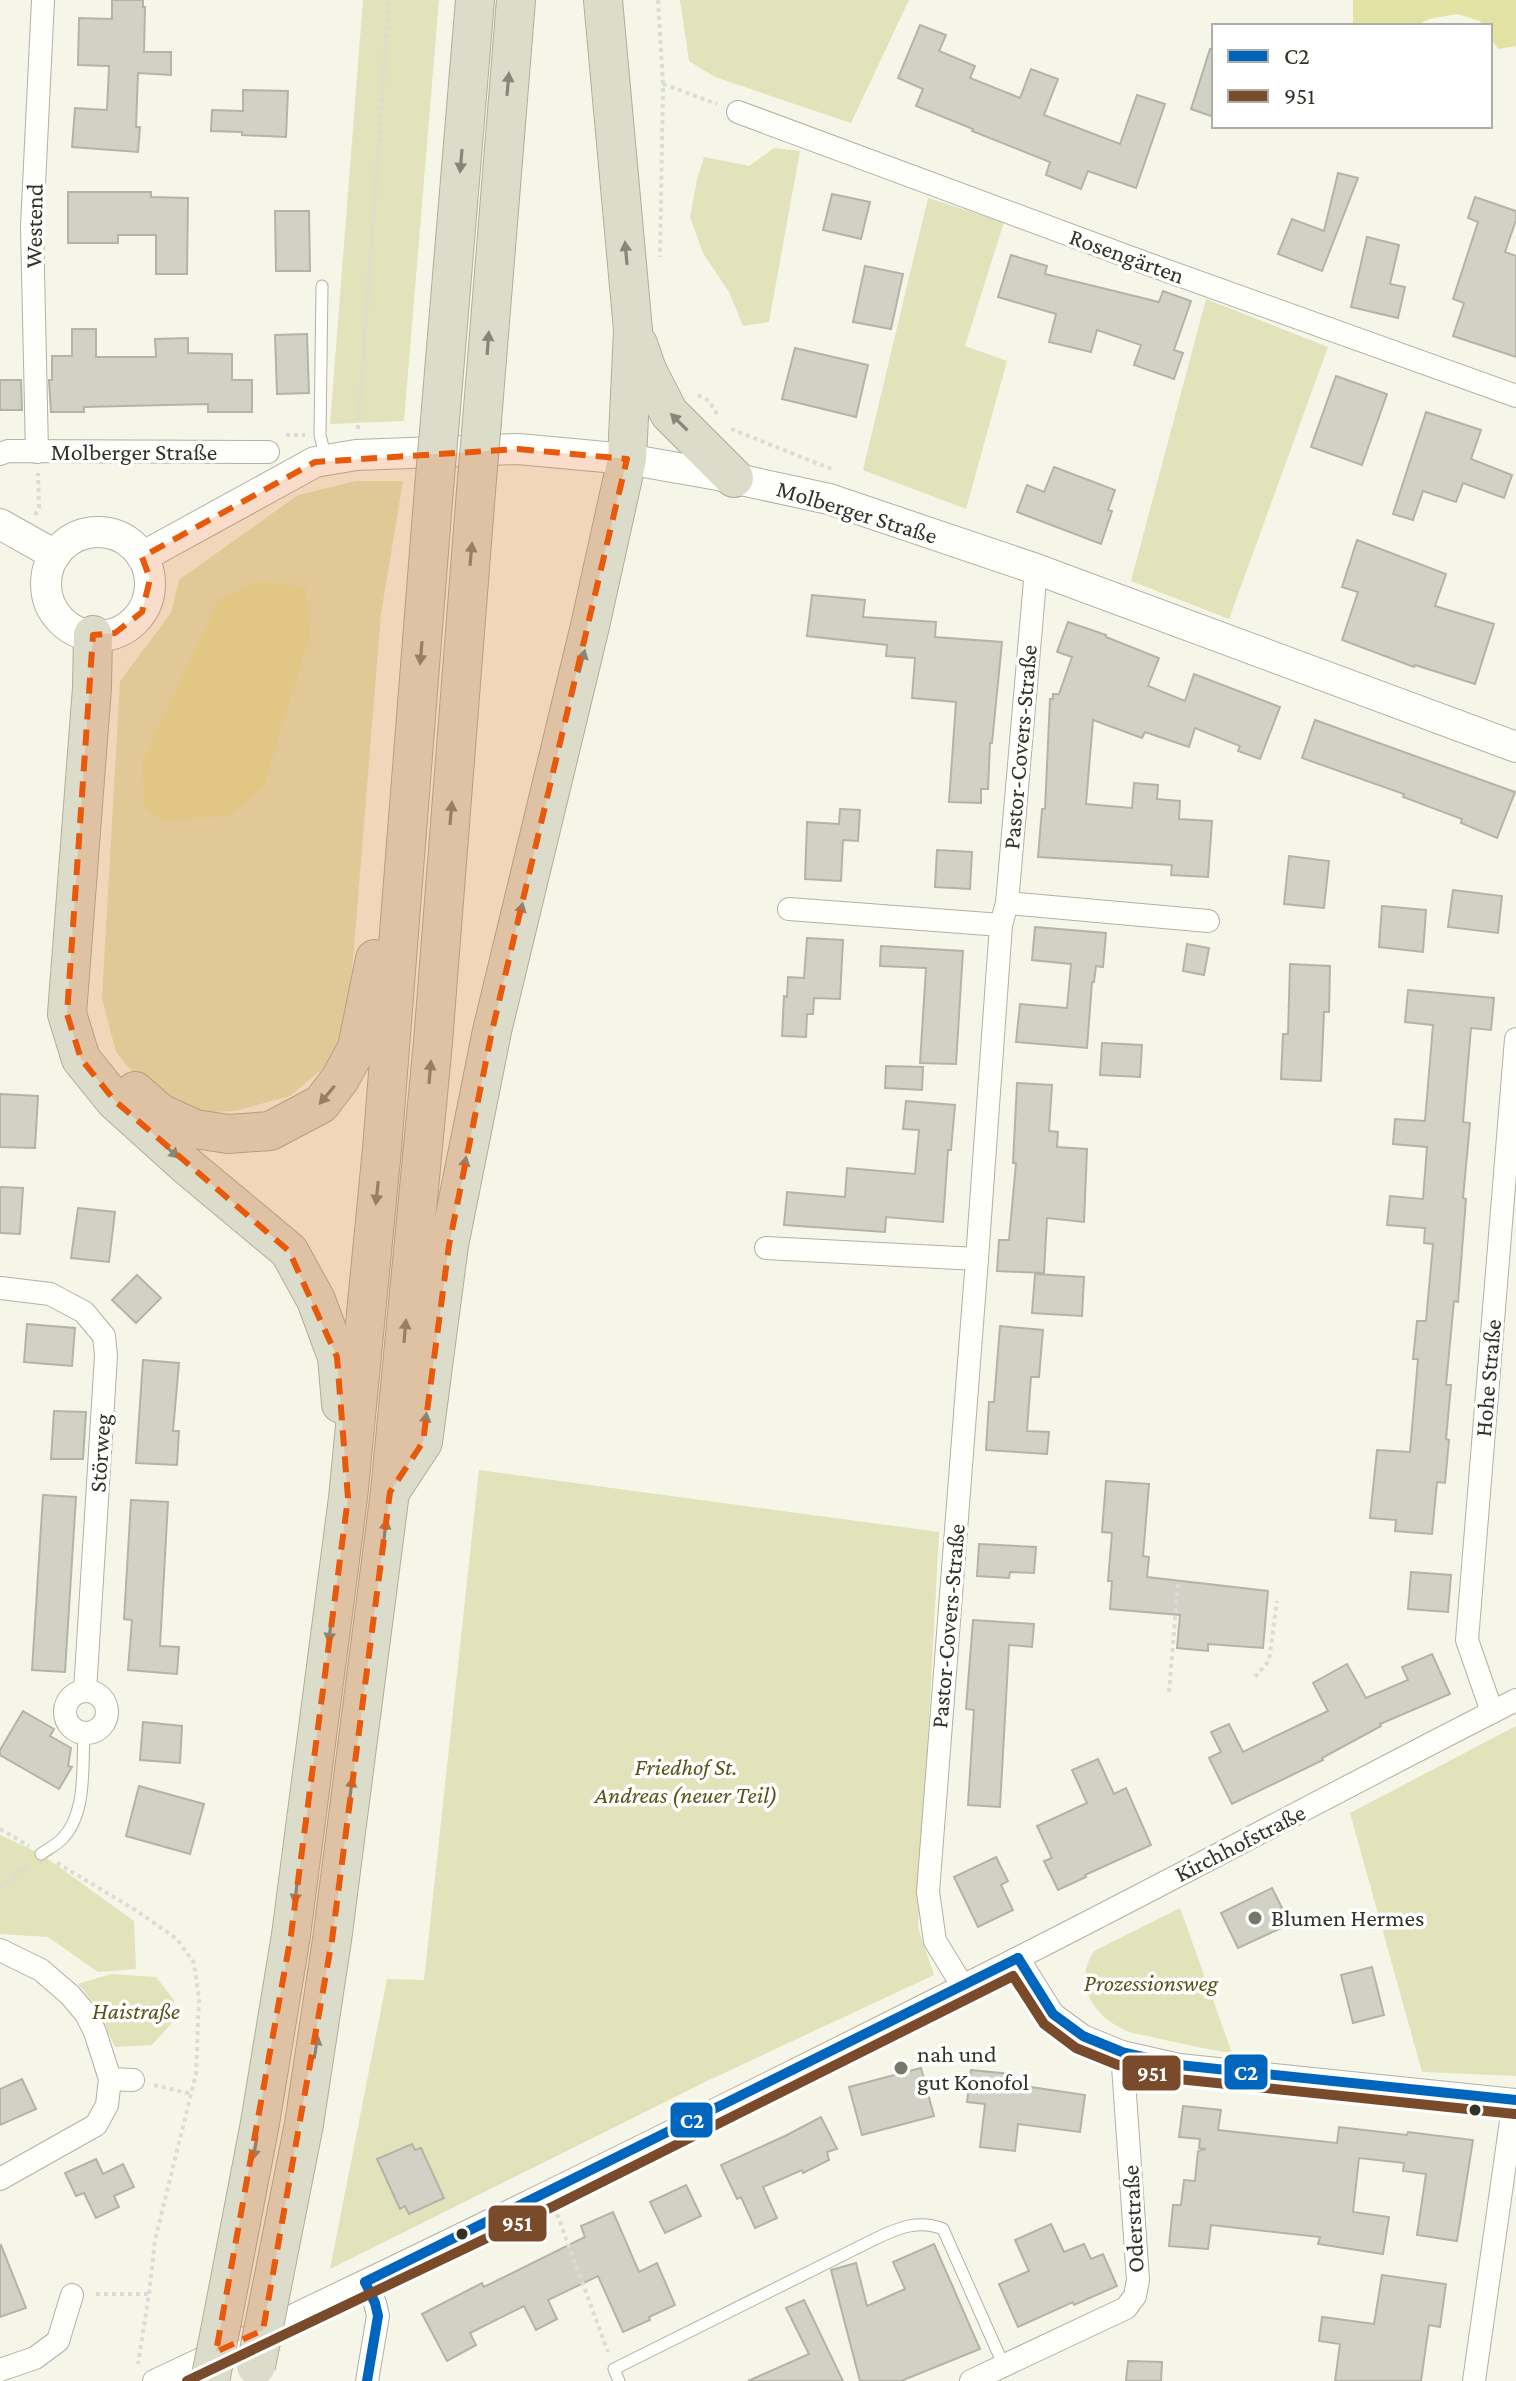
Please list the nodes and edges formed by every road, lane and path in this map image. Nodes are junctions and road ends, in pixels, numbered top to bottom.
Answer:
1 (43, 0) edge
2 (389, 0) edge
3 (475, 0) edge
4 (516, 0) edge
5 (603, 0) edge
6 (658, 0) edge
7 (738, 112) joint
8 (322, 286) dead end
9 (633, 330) junction
10 (1516, 396) edge
11 (725, 427) dead end
12 (37, 452) junction
13 (268, 452) dead end
14 (0, 454) edge
15 (356, 455) junction
16 (627, 459) junction
17 (326, 460) junction
18 (835, 470) dead end
19 (734, 478) junction
20 (11, 531) edge
21 (55, 555) junction
22 (142, 557) junction
23 (1036, 569) junction
24 (93, 635) junction
25 (1516, 747) edge
26 (408, 808) junction
27 (76, 887) junction
28 (789, 909) dead end
29 (1004, 914) junction
30 (1208, 921) dead end
31 (1516, 1039) edge
32 (766, 1248) dead end
33 (977, 1259) junction
34 (0, 1288) edge
35 (390, 1492) junction
36 (348, 1498) junction
37 (1178, 1584) dead end
38 (1277, 1601) dead end
39 (1255, 1677) dead end
40 (85, 1691) junction
41 (1169, 1692) dead end
42 (1516, 1700) edge
43 (1492, 1712) junction
44 (84, 1734) junction
45 (0, 1829) edge
46 (41, 1854) junction
47 (0, 1888) edge
48 (0, 1950) edge
49 (1018, 1958) junction
50 (962, 1985) junction
51 (1122, 2052) junction
52 (110, 2079) junction
53 (133, 2080) joint
54 (191, 2094) junction
55 (1515, 2100) edge
56 (0, 2179) edge
57 (560, 2223) dead end
58 (365, 2282) junction
59 (149, 2294) junction
60 (72, 2295) joint
61 (1004, 2366) junction
62 (0, 2370) edge
63 (254, 2373) edge
64 (145, 2375) edge
65 (616, 2375) edge
66 (210, 2381) edge
67 (367, 2381) edge
68 (971, 2381) edge
69 (1474, 2381) edge

1 - 12 street, Westend
2 - 15 path
3 -> 26 highway, bridge
35 -> 4 highway, bridge
9 -> 5 highway
6 - 7 path
7 - 10 street, Rosengärten
8 - 17 lane
9 - 16 highway
19 -> 9 highway
11 - 18 path
12 - 13 street, Molberger Straße
12 - 14 street, Molberger Straße
12 - 20 path
15 - 16 street, Molberger Straße
15 - 17 street, Molberger Straße
16 - 19 street, Molberger Straße
35 -> 16 highway
17 - 22 street, Molberger Straße
19 - 23 street, Molberger Straße
20 - 21 street
21 - 22 street
21 - 24 street
22 - 24 street
23 - 25 street, Molberger Straße
23 - 29 street, Pastor-Covers-Straße
24 - 27 highway
26 -> 27 highway
26 -> 36 highway
27 -> 36 highway
28 - 29 street
29 - 30 street
29 - 33 street, Pastor-Covers-Straße
31 - 43 street, Hohe Straße
32 - 33 street
33 - 50 street, Pastor-Covers-Straße
34 - 40 street, Störweg
63 -> 35 highway, bridge
36 -> 66 highway, bridge
37 - 41 path
38 - 39 path
40 - 44 street
40 - 44 street
42 - 43 street, Kirchhofstraße
43 - 49 street, Kirchhofstraße
44 - 46 lane
45 - 46 path
46 - 47 path
46 - 54 path
48 - 52 street
49 - 50 street, Kirchhofstraße
49 - 51 street
50 - 58 street, Kirchhofstraße
51 - 55 street
51 - 61 street, Oderstraße
52 - 53 street
52 - 56 street
53 - 54 path
54 - 59 path
55 - 69 street
57 - 65 path
58 - 64 street, Kirchhofstraße
58 - 67 street
59 - 60 path
59 - 64 path
60 - 62 street
61 - 65 lane
61 - 68 street, Oderstraße

